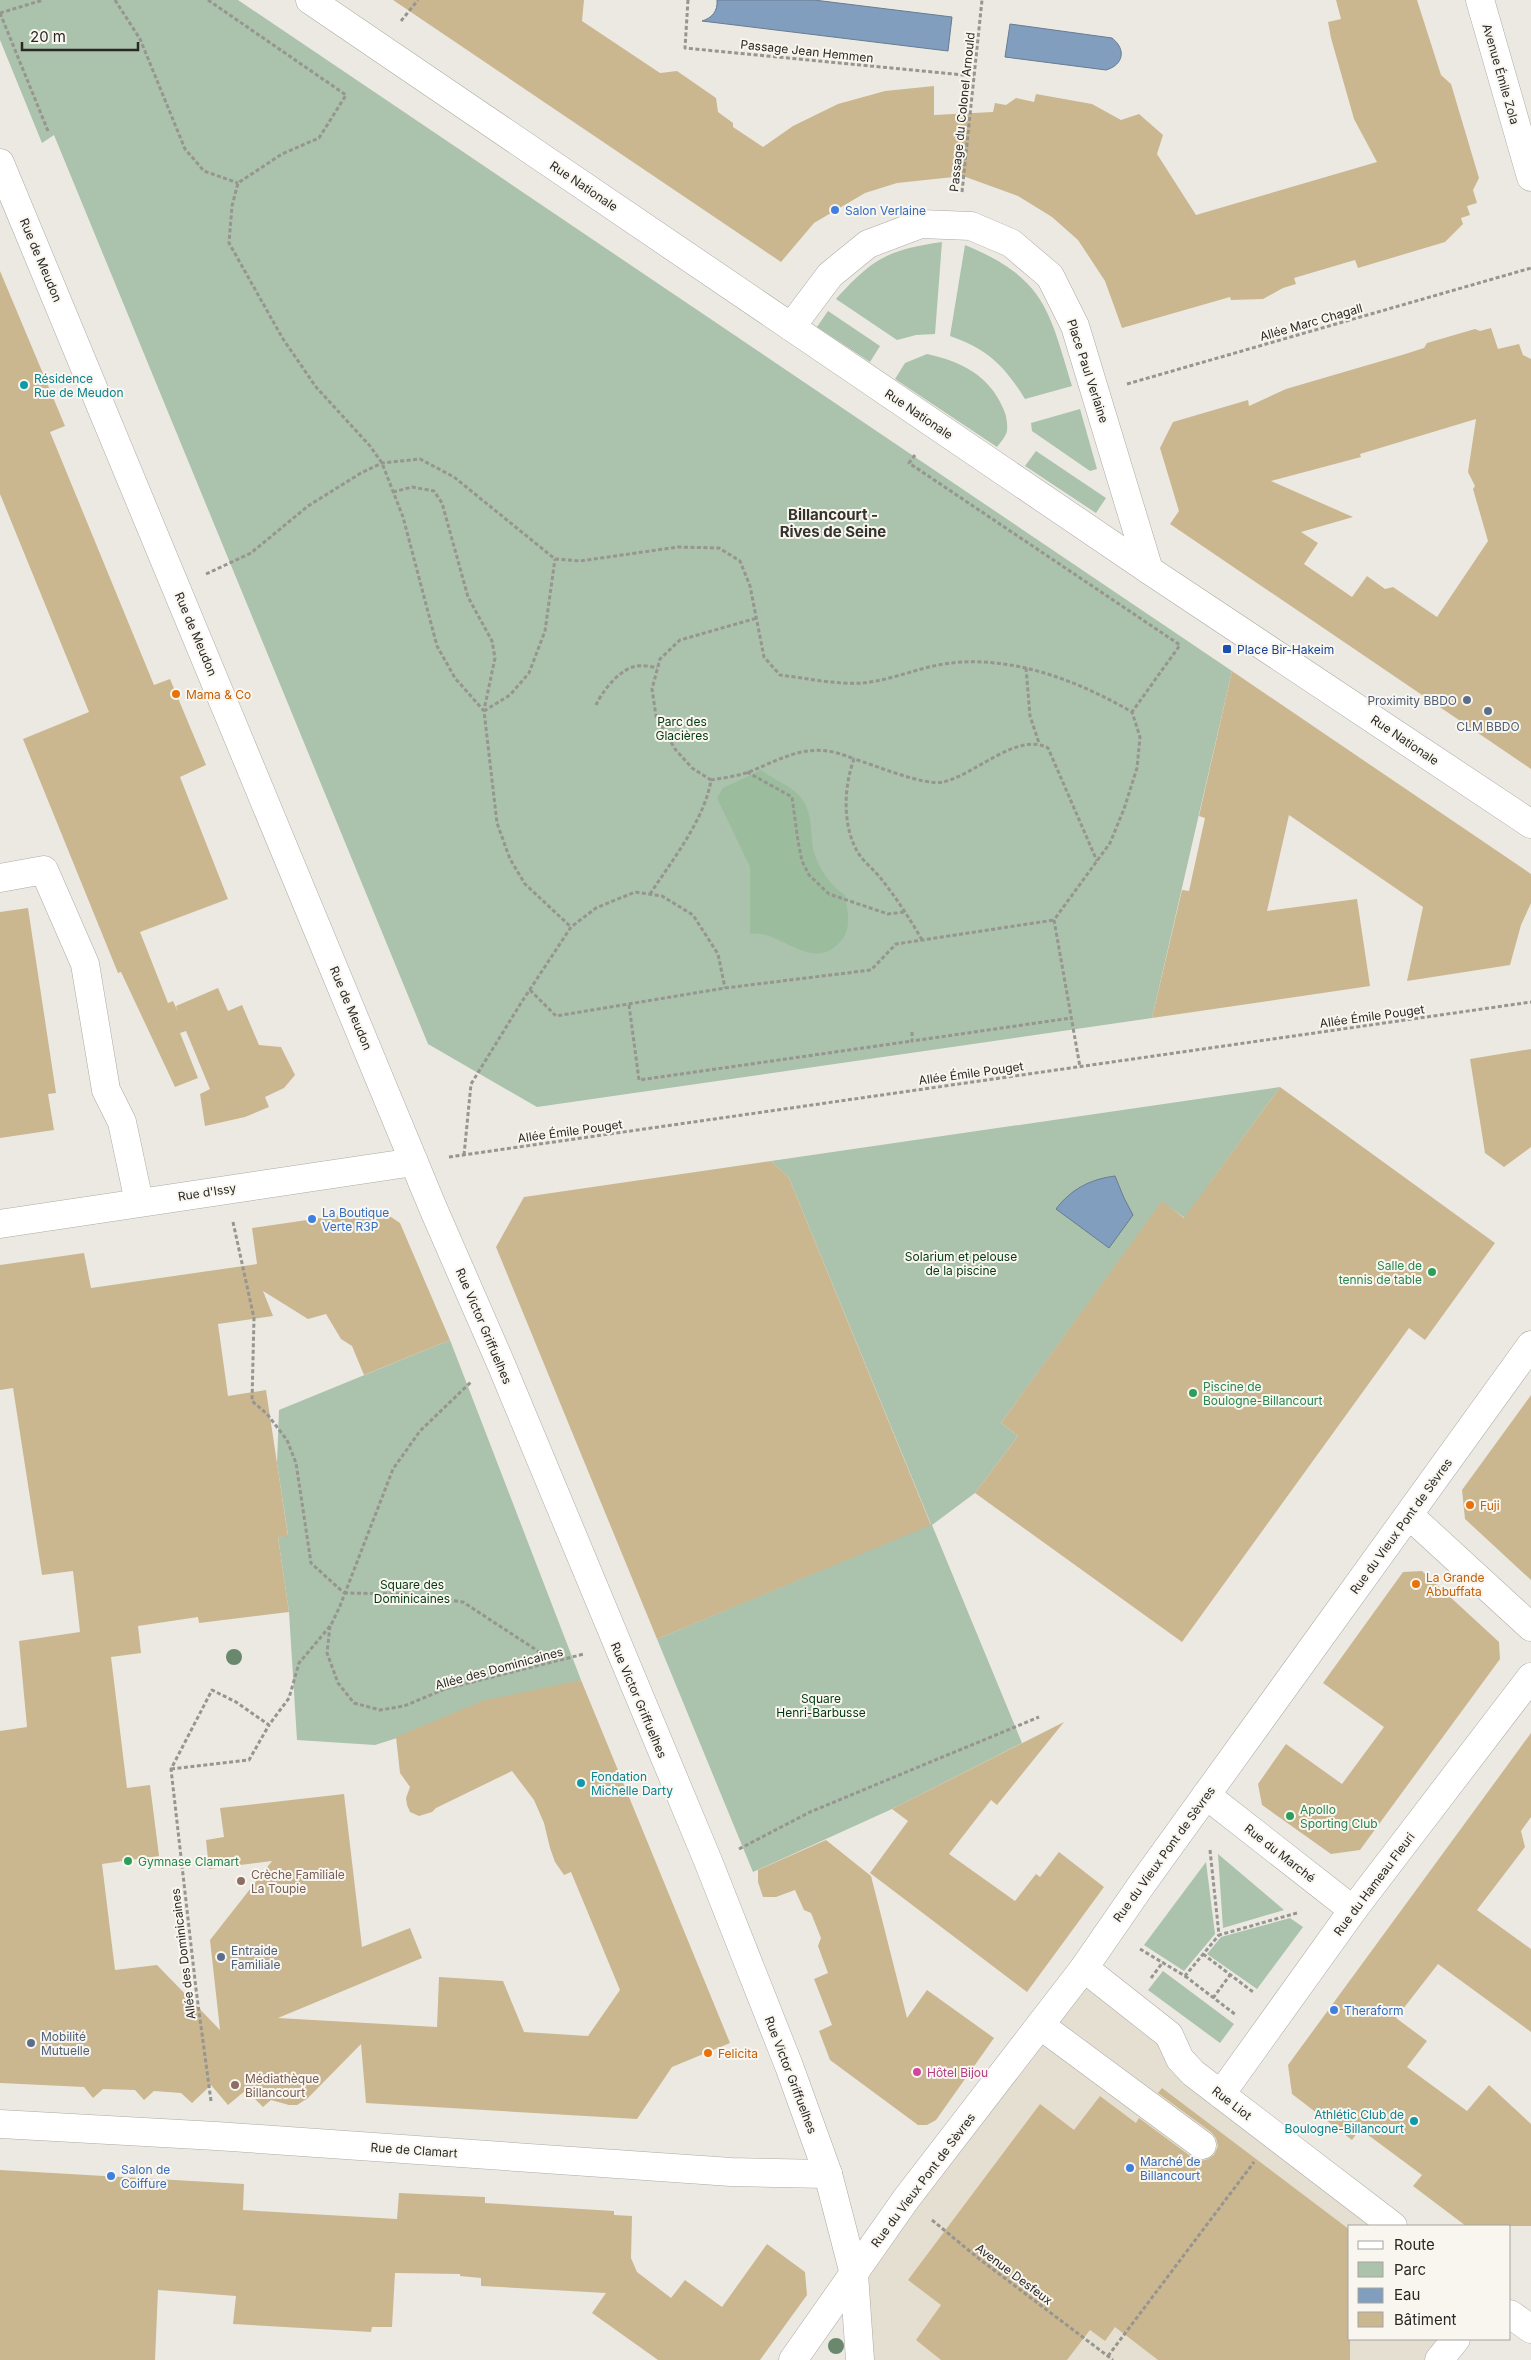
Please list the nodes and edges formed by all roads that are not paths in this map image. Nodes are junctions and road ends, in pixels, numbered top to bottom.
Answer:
1 (310, 0) edge
2 (1480, 0) edge
3 (0, 162) edge
4 (1531, 177) edge
5 (791, 327) junction
6 (1149, 570) junction
7 (1531, 824) edge
8 (0, 878) edge
9 (414, 1162) junction
10 (139, 1202) junction
11 (0, 1224) edge
12 (1531, 1345) edge
13 (1409, 1516) junction
14 (1531, 1627) edge
15 (1531, 1677) edge
16 (1206, 1795) junction
17 (1353, 1910) junction
18 (1084, 1968) junction
19 (1040, 2025) junction
20 (1221, 2094) junction
21 (0, 2124) edge
22 (1202, 2145) dead end
23 (828, 2174) junction
24 (1392, 2225) edge
25 (854, 2274) junction
26 (1511, 2315) edge
27 (1531, 2329) edge
28 (1455, 2340) edge
29 (793, 2360) edge
30 (860, 2360) edge
31 (1439, 2360) edge

1 - 5 street, Rue Nationale
2 - 4 street, Avenue Émile Zola
3 - 9 street, Rue de Meudon
5 - 6 street, Rue Nationale
5 - 6 street, Place Paul Verlaine
6 - 7 street, Rue Nationale
8 - 10 street
9 - 10 street, Rue d'Issy
9 - 23 street, Rue Victor Griffuelhes
10 - 11 street, Rue d'Issy
12 - 13 street, Rue du Vieux Pont de Sèvres
13 - 14 street
13 - 16 street, Rue du Vieux Pont de Sèvres
15 - 17 street, Rue du Hameau Fleuri
16 - 17 street, Rue du Marché
16 - 18 street, Rue du Vieux Pont de Sèvres
17 - 20 street, Rue du Hameau Fleuri
18 - 19 street, Rue du Vieux Pont de Sèvres
18 - 20 street, Rue Liot
19 - 22 street
19 - 25 street, Rue du Vieux Pont de Sèvres
20 - 24 street, Rue Liot
21 - 23 street, Rue de Clamart
23 - 25 street, Rue Victor Griffuelhes
25 - 29 street, Rue du Vieux Pont de Sèvres
25 - 30 street, Rue Victor Griffuelhes
26 - 27 street
28 - 31 street

